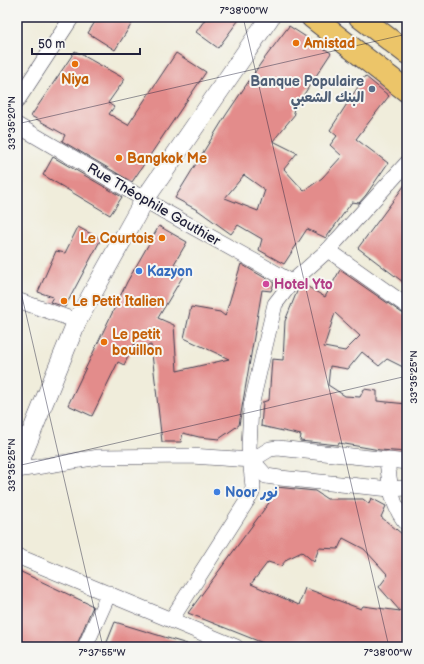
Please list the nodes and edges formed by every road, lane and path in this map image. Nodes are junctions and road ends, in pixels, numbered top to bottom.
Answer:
1 (72, 17) edge
2 (270, 17) edge
3 (312, 17) edge
4 (360, 17) edge
5 (407, 53) edge
6 (407, 91) edge
7 (17, 101) edge
8 (17, 125) edge
9 (407, 163) edge
10 (145, 199) junction
11 (328, 250) junction
12 (292, 282) junction
13 (17, 300) edge
14 (407, 306) edge
15 (77, 322) junction
16 (23, 436) edge
17 (252, 460) junction
18 (387, 461) junction
19 (407, 462) edge
20 (17, 469) edge
21 (407, 488) edge
22 (390, 489) junction
23 (407, 524) edge
24 (17, 556) edge
25 (109, 593) junction
26 (171, 620) junction
27 (85, 647) edge
28 (236, 647) edge

1 - 7 street
2 - 10 street
3 - 6 main road
4 - 5 main road
8 - 10 street, Rue Théophile Gauthier
9 - 11 street
10 - 12 street, Rue Théophile Gauthier
10 - 15 street
11 - 12 street
11 - 14 street
12 - 17 street
13 - 15 street
15 - 16 street
16 - 20 street
17 - 18 street
17 - 20 street
17 - 22 street
17 - 26 street
18 - 19 street
18 - 22 street
21 - 22 street
22 - 23 street
24 - 25 street
25 - 26 street
25 - 27 street
26 - 28 street

